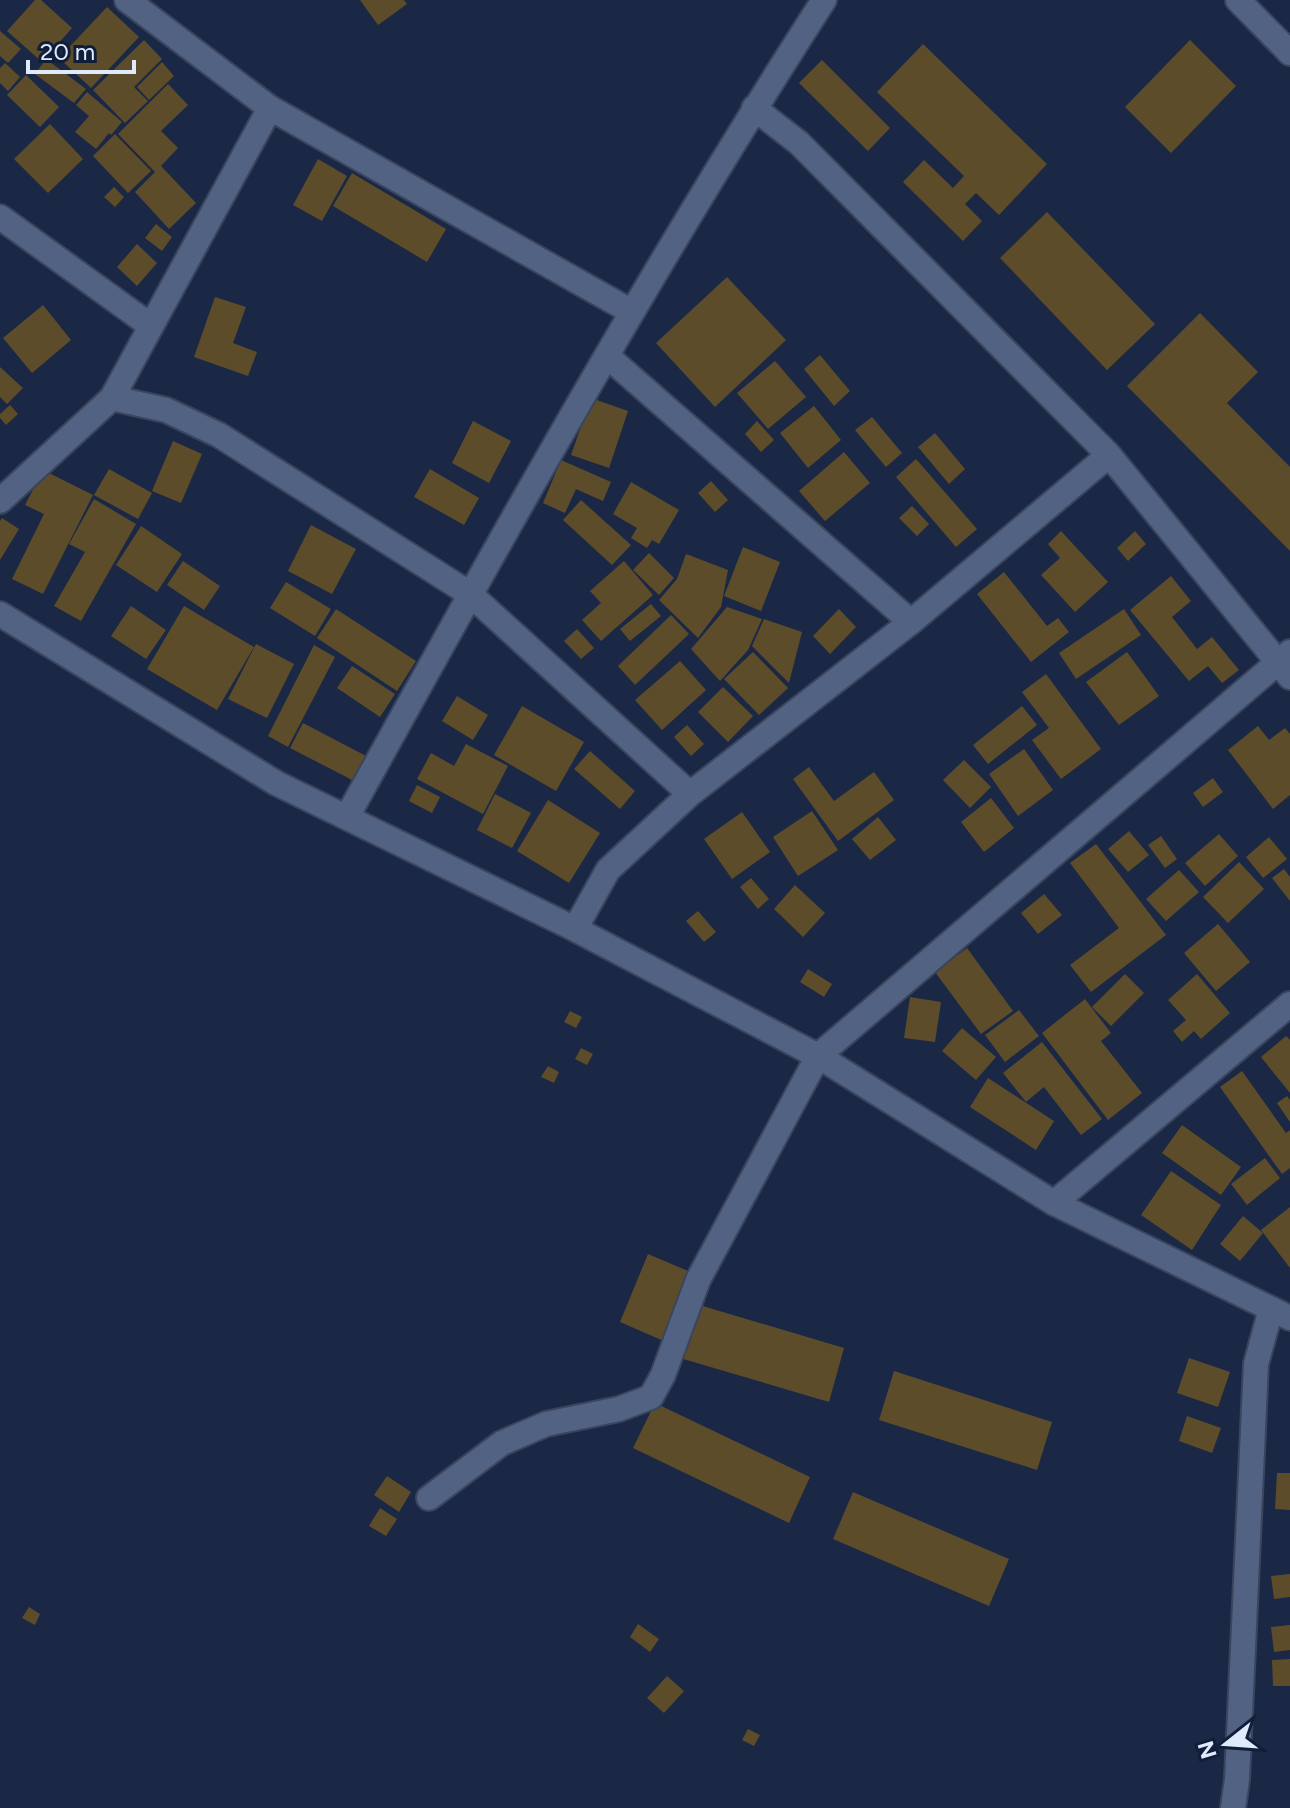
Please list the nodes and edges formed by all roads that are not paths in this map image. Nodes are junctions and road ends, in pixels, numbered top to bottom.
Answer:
1 (127, 0) edge
2 (824, 0) edge
3 (1238, 0) edge
4 (1290, 53) edge
5 (270, 108) junction
6 (754, 108) junction
7 (0, 217) edge
8 (632, 312) junction
9 (151, 326) junction
10 (607, 356) junction
11 (112, 398) junction
12 (1109, 455) junction
13 (0, 501) edge
14 (470, 594) junction
15 (0, 614) edge
16 (911, 622) junction
17 (1286, 663) edge
18 (690, 794) junction
19 (347, 817) junction
20 (575, 929) junction
21 (1290, 1004) edge
22 (818, 1056) junction
23 (1054, 1203) junction
24 (1281, 1314) edge
25 (429, 1498) dead end
26 (1233, 1808) edge

1 - 5 street
2 - 6 street
3 - 4 street
5 - 8 street
5 - 9 street
6 - 8 street
6 - 12 street
7 - 9 street
8 - 10 street
9 - 11 street
10 - 14 street
10 - 16 street
11 - 13 street
11 - 14 street
12 - 16 street
12 - 17 street
14 - 18 street
14 - 19 street
15 - 19 street
16 - 18 street
17 - 22 street
18 - 20 street
19 - 20 street
20 - 22 street
21 - 23 street
22 - 23 street
22 - 25 street
23 - 24 street
24 - 26 street

